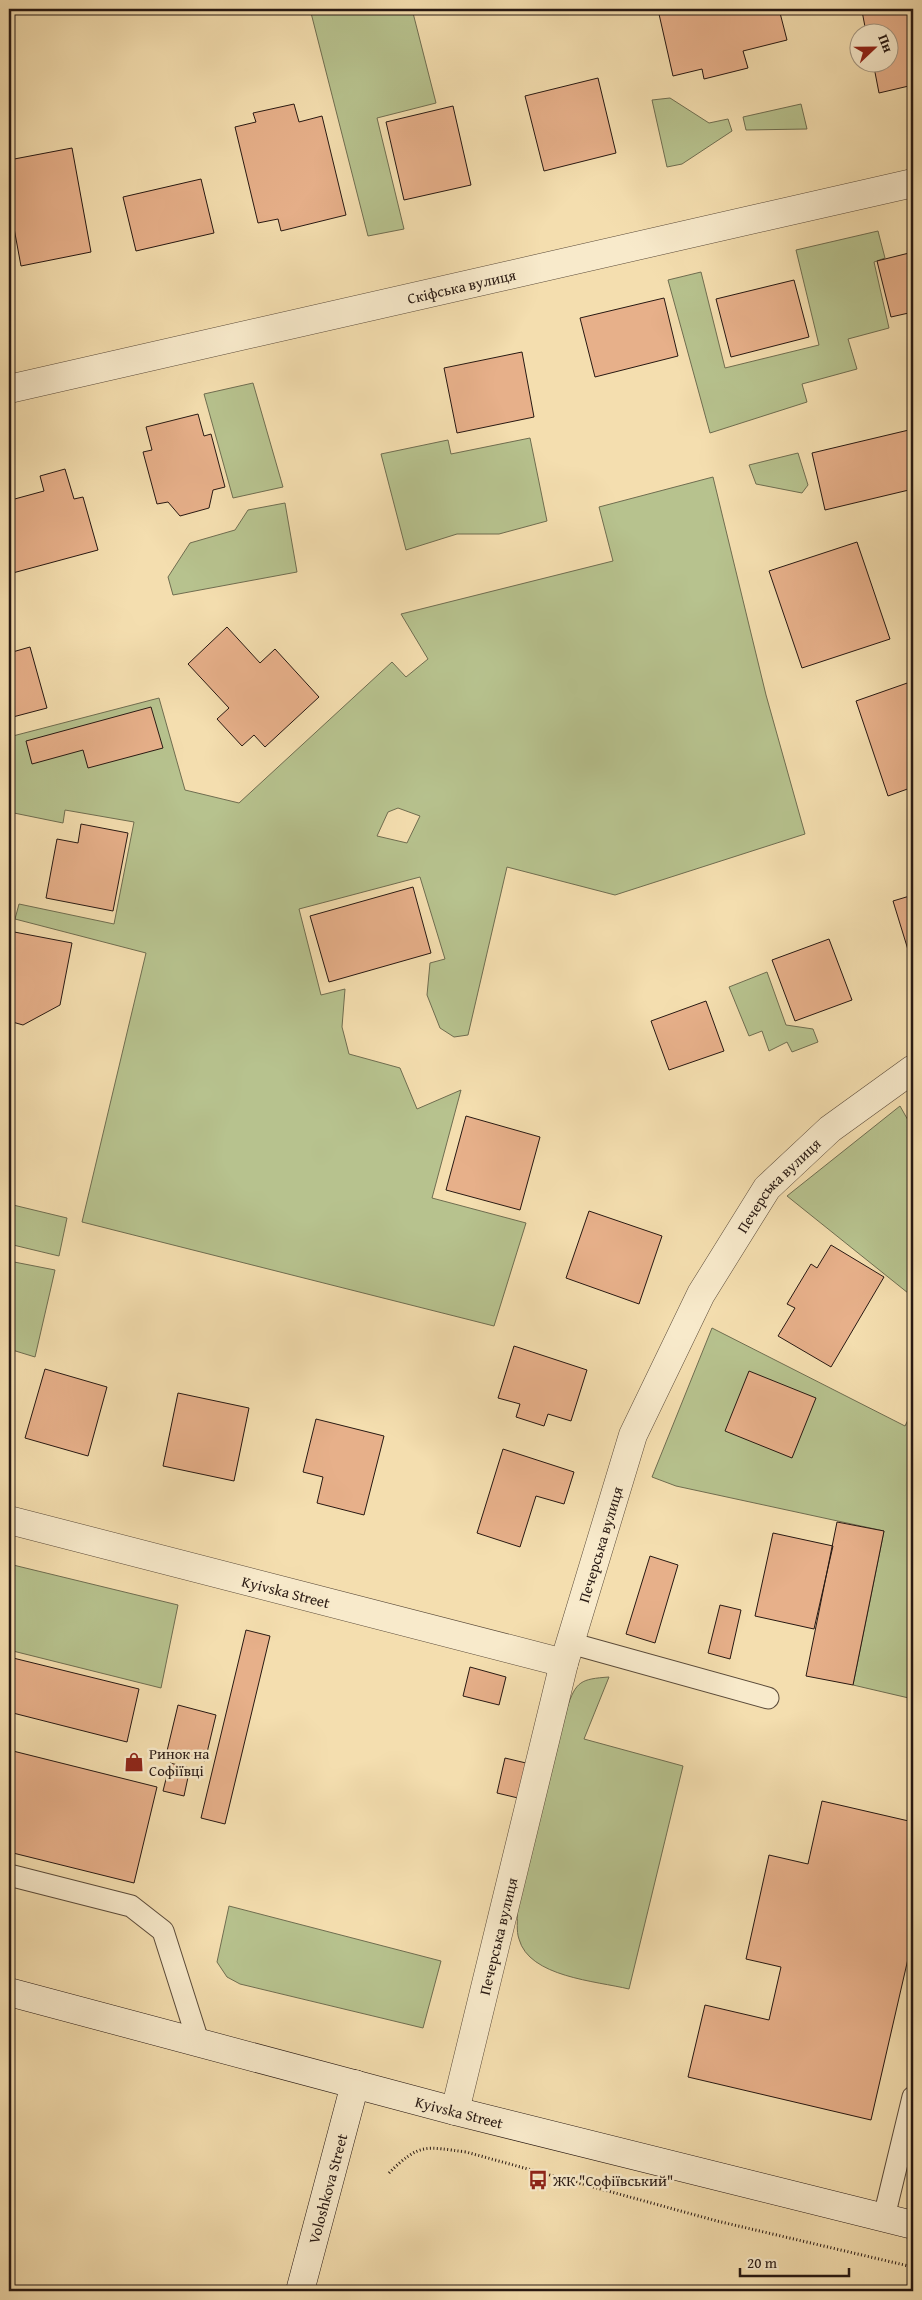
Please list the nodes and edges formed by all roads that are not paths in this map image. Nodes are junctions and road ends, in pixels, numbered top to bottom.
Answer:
1 (913, 183) edge
2 (9, 389) edge
3 (913, 1068) edge
4 (9, 1520) edge
5 (567, 1653) junction
6 (768, 1698) dead end
7 (9, 1875) edge
8 (9, 1992) edge
9 (199, 2044) junction
10 (355, 2084) junction
11 (913, 2097) edge
12 (455, 2111) junction
13 (884, 2217) junction
14 (913, 2225) edge
15 (300, 2291) edge

1 - 2 street, Скіфська вулиця
3 - 5 street, Печерська вулиця
4 - 5 street, Kyivska Street
5 - 6 lane
5 - 12 street, Печерська вулиця
7 - 9 lane
8 - 9 street, Kyivska Street
9 - 10 street, Kyivska Street
10 - 12 street, Kyivska Street
10 - 15 street, Voloshkova Street
11 - 13 lane
12 - 13 street, Kyivska Street
13 - 14 street, Kyivska Street

